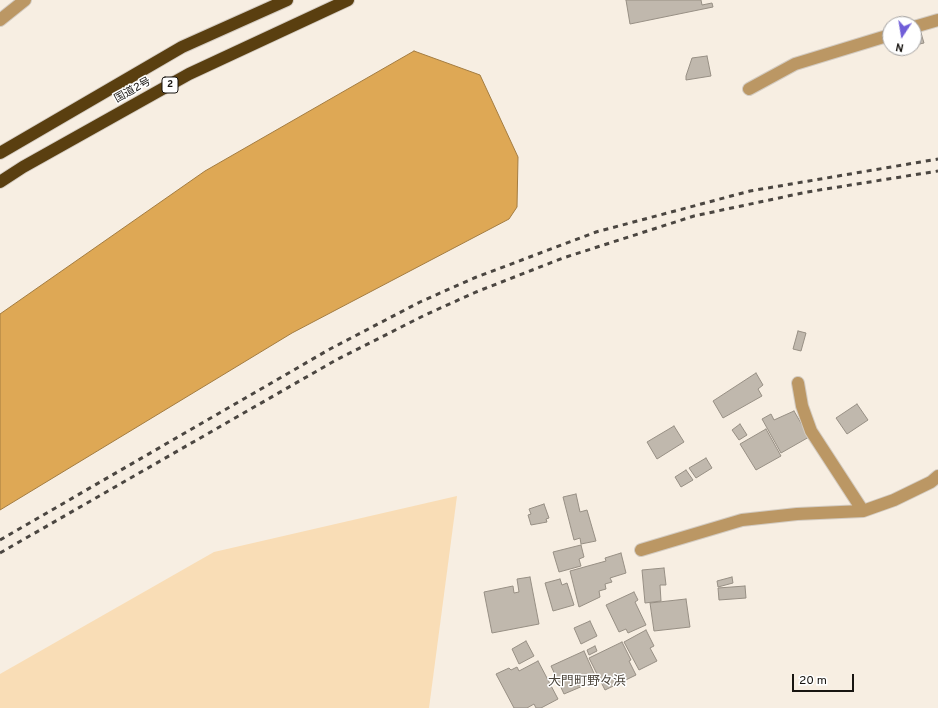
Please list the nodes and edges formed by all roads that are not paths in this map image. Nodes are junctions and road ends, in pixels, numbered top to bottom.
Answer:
1 (25, 0) edge
2 (287, 0) edge
3 (348, 0) edge
4 (0, 20) edge
5 (938, 20) edge
6 (922, 25) edge
7 (882, 37) edge
8 (749, 89) dead end
9 (0, 153) edge
10 (0, 182) edge
11 (798, 383) dead end
12 (938, 476) edge
13 (863, 511) junction
14 (641, 550) dead end

1 - 4 street
2 - 9 highway, 国道2号 / 2
3 - 10 highway, 国道2号 / 2
5 - 6 street
7 - 8 street
11 - 13 street
12 - 13 street
13 - 14 street

